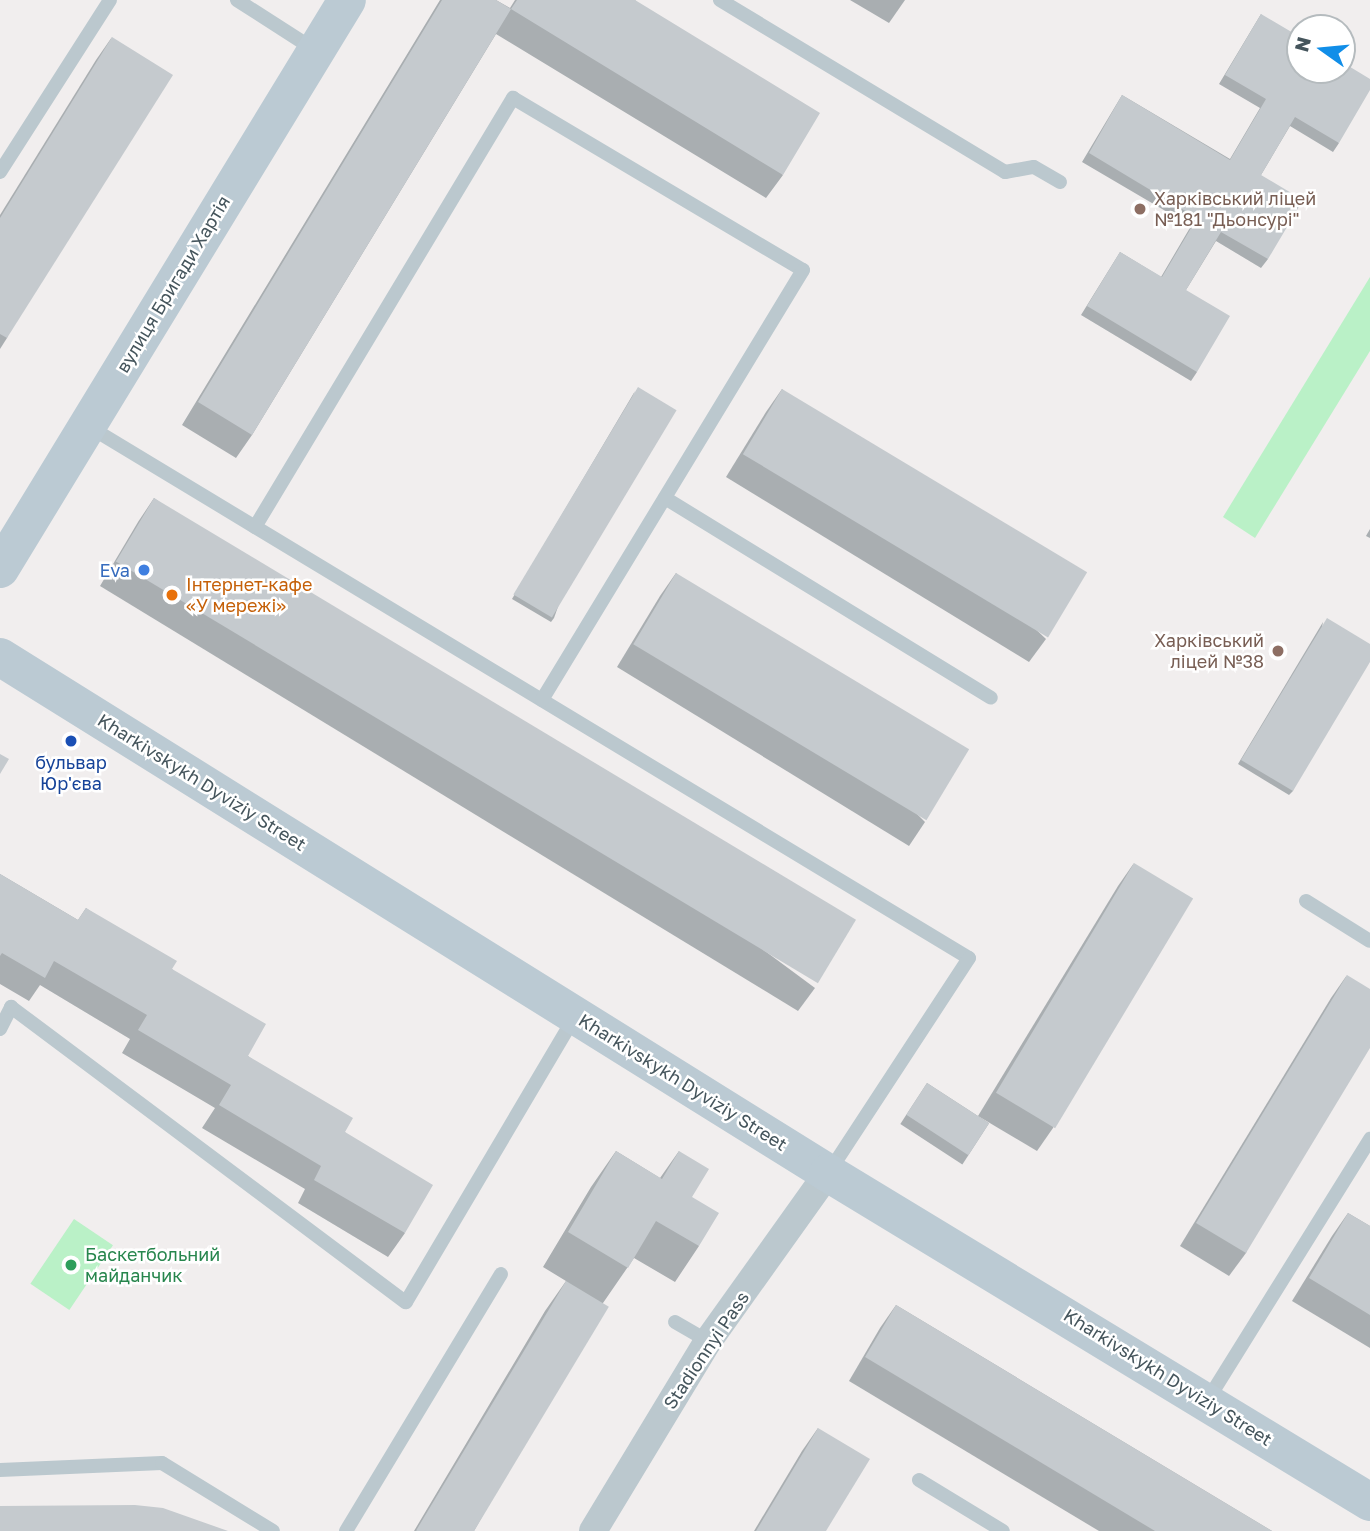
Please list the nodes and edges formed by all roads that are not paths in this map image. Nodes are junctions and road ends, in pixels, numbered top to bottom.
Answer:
1 (110, 0) edge
2 (237, 0) edge
3 (347, 0) edge
4 (720, 0) edge
5 (316, 51) junction
6 (0, 172) edge
7 (1060, 182) dead end
8 (87, 426) junction
9 (665, 498) junction
10 (255, 527) junction
11 (0, 569) edge
12 (0, 657) edge
13 (991, 698) dead end
14 (542, 700) junction
15 (1306, 901) dead end
16 (1370, 941) edge
17 (576, 1015) junction
18 (0, 1029) edge
19 (1369, 1141) edge
20 (828, 1173) junction
21 (500, 1273) dead end
22 (675, 1322) dead end
23 (708, 1341) junction
24 (1207, 1401) junction
25 (0, 1470) edge
26 (919, 1480) dead end
27 (1370, 1502) edge
28 (273, 1531) edge
29 (346, 1531) edge
30 (593, 1531) edge
31 (1003, 1531) edge

1 - 6 lane
2 - 5 lane
3 - 5 street, вулиця Бригади Хартія
4 - 7 lane
5 - 8 street, вулиця Бригади Хартія
8 - 10 lane
8 - 11 street, вулиця Бригади Хартія
9 - 10 lane
9 - 13 lane
9 - 14 lane
10 - 14 lane
12 - 17 street, Kharkivskykh Dyviziy Street
14 - 20 lane
15 - 16 lane
17 - 18 lane
17 - 20 street, Kharkivskykh Dyviziy Street
19 - 24 lane
20 - 23 street, Stadionnyi Pass
20 - 24 street, Kharkivskykh Dyviziy Street
21 - 29 lane
22 - 23 lane
23 - 30 street, Stadionnyi Pass
24 - 27 street, Kharkivskykh Dyviziy Street
25 - 28 lane
26 - 31 lane

